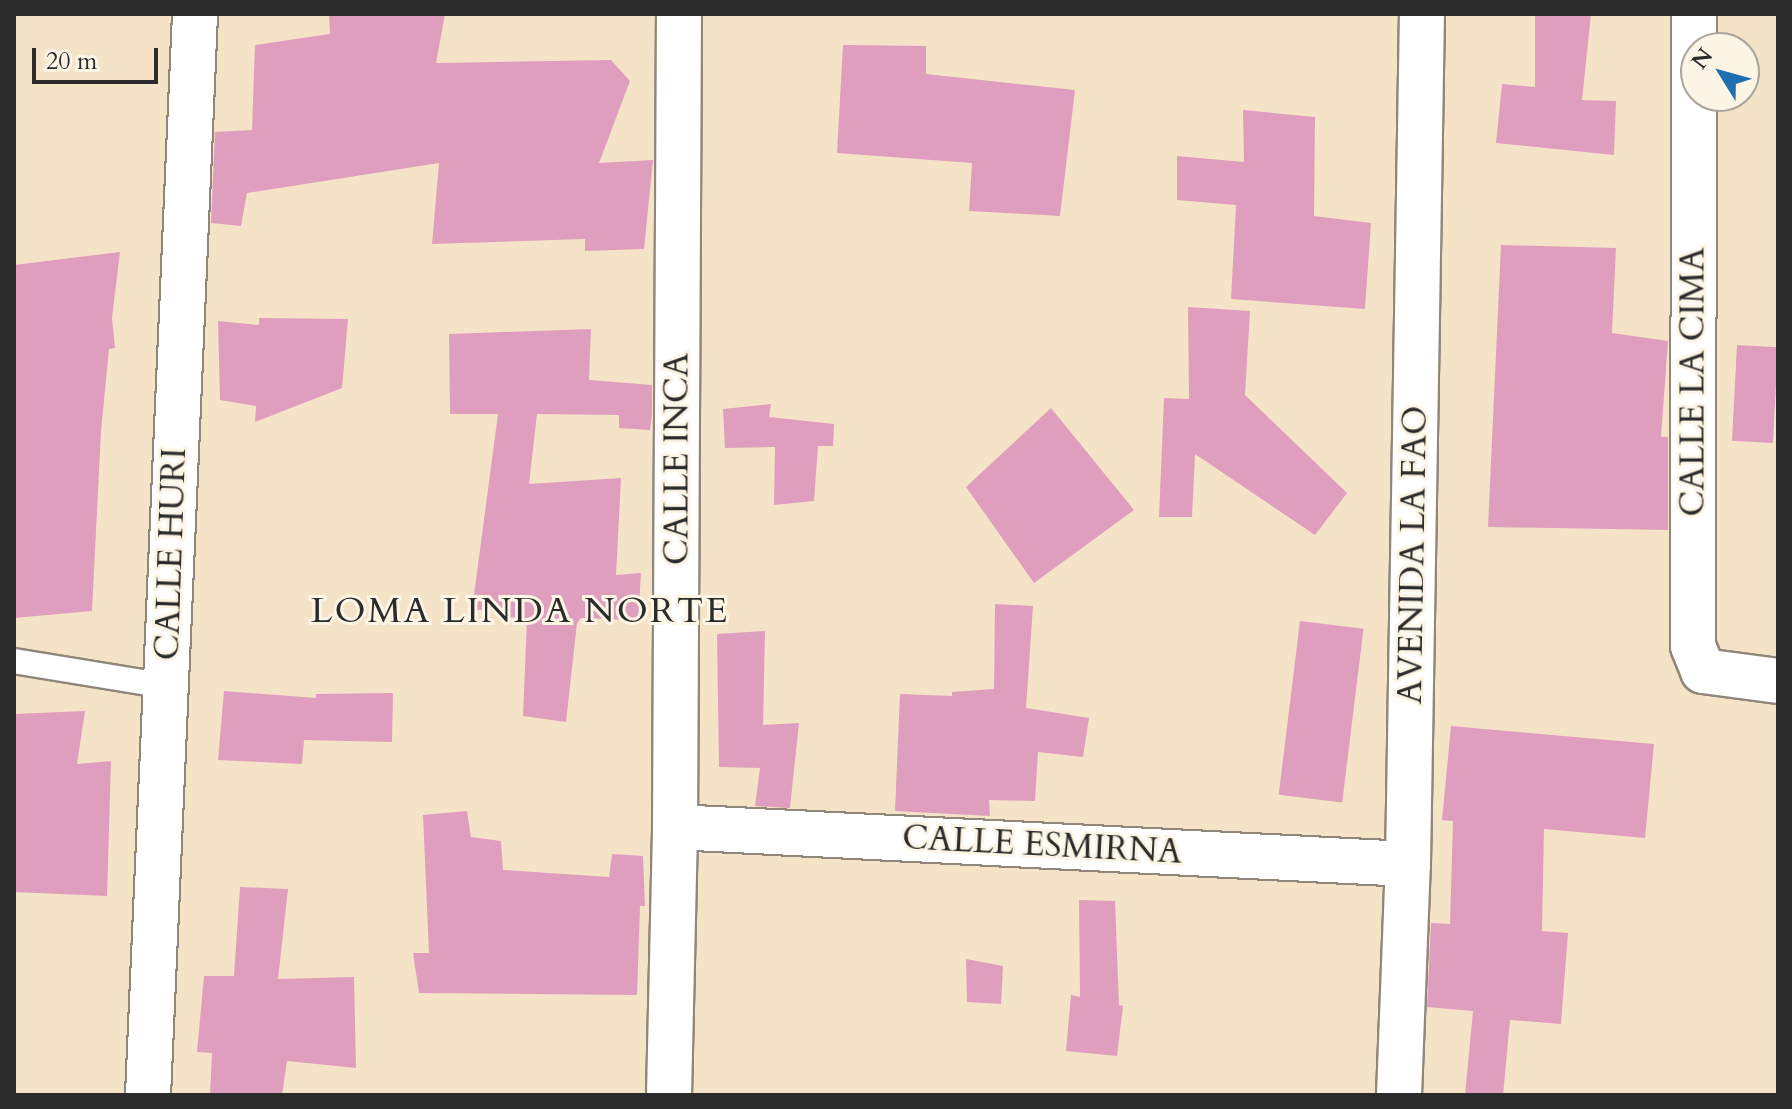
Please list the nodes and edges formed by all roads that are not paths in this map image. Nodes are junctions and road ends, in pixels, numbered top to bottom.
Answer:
1 (195, 14) edge
2 (679, 14) edge
3 (1422, 14) edge
4 (1694, 14) edge
5 (14, 661) edge
6 (1778, 681) edge
7 (166, 686) junction
8 (675, 827) junction
9 (1408, 864) junction
10 (148, 1095) edge
11 (669, 1095) edge
12 (1399, 1095) edge

1 - 7 street, CALLE HURI
2 - 8 street, CALLE INCA
3 - 9 street, AVENIDA LA FAO
4 - 6 street, CALLE LA CIMA
5 - 7 lane
7 - 10 street, CALLE HURI
8 - 9 street, CALLE ESMIRNA
8 - 11 street, CALLE INCA
9 - 12 street, AVENIDA LA FAO

